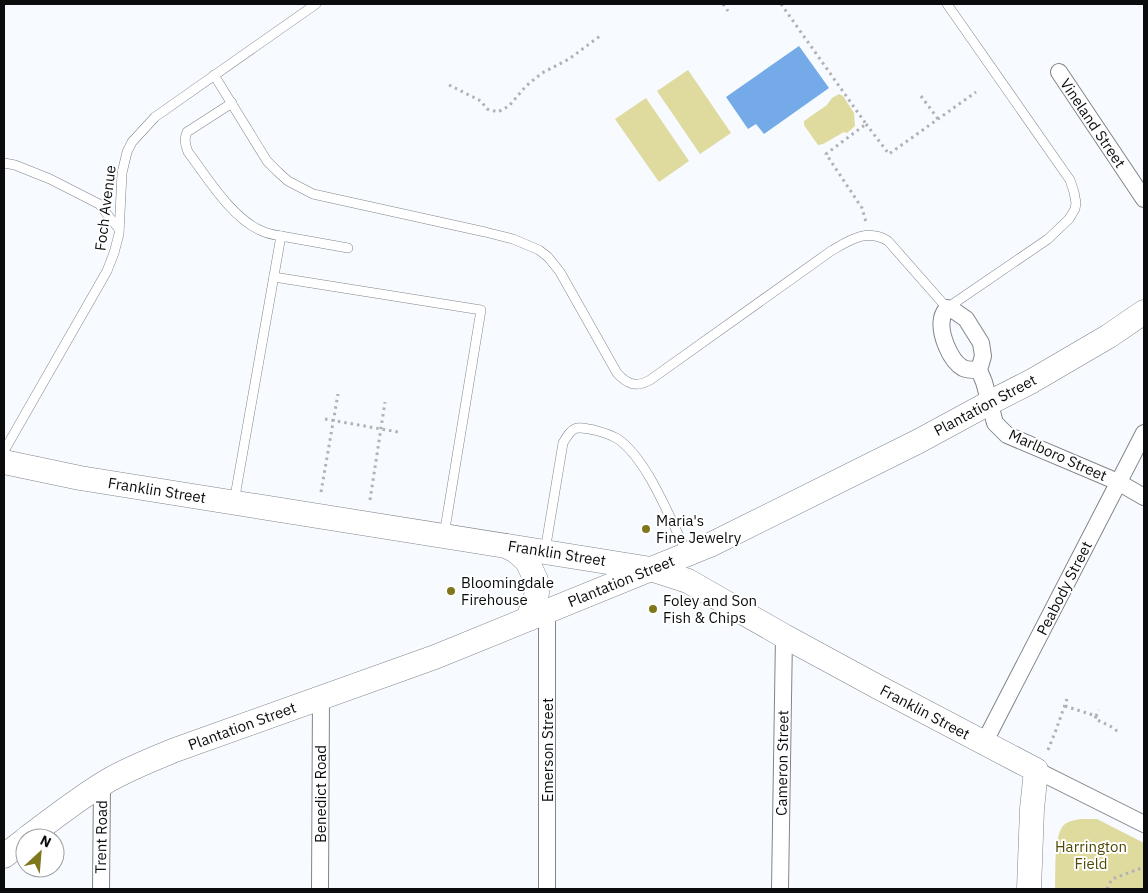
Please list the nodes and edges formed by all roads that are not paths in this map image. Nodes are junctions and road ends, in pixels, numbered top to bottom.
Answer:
1 (316, 4) edge
2 (947, 4) edge
3 (1059, 72) dead end
4 (214, 75) junction
5 (232, 103) junction
6 (4, 163) edge
7 (1144, 199) edge
8 (119, 229) junction
9 (281, 236) junction
10 (348, 248) dead end
11 (274, 277) junction
12 (947, 308) junction
13 (1144, 312) edge
14 (979, 370) junction
15 (989, 403) junction
16 (1144, 433) edge
17 (4, 450) edge
18 (4, 462) edge
19 (1118, 482) junction
20 (1144, 497) edge
21 (234, 502) junction
22 (444, 536) junction
23 (502, 544) junction
24 (545, 552) junction
25 (688, 554) junction
26 (651, 569) junction
27 (538, 615) junction
28 (784, 636) junction
29 (321, 698) junction
30 (984, 743) junction
31 (1041, 761) junction
32 (102, 784) junction
33 (1144, 824) edge
34 (40, 828) edge
35 (15, 848) edge
36 (4, 856) edge
37 (100, 889) edge
38 (320, 889) edge
39 (547, 889) edge
40 (780, 889) edge
41 (1029, 889) edge

1 - 4 lane, Foch Avenue
2 - 12 lane
3 - 7 street, Vineland Street
4 - 5 lane
4 - 8 lane, Foch Avenue
5 - 9 lane
5 - 12 lane
6 - 8 lane
8 - 17 lane, Foch Avenue
9 - 10 lane
9 - 11 lane
11 - 21 lane
11 - 22 lane
12 - 14 street, Marlboro Street
12 - 14 street
13 - 15 main road, Plantation Street
14 - 15 street, Marlboro Street
15 - 19 street, Marlboro Street
15 - 25 main road, Plantation Street
16 - 19 street, Peabody Street
18 - 21 main road, Franklin Street
19 - 20 street, Marlboro Street
19 - 30 street, Peabody Street
21 - 22 main road, Franklin Street
22 - 23 main road, Franklin Street
23 - 24 main road, Franklin Street
23 - 27 main road
24 - 25 lane
24 - 26 main road, Franklin Street
25 - 26 main road, Plantation Street
26 - 27 main road, Plantation Street
26 - 28 main road, Franklin Street
27 - 29 main road, Plantation Street
27 - 39 street, Emerson Street
28 - 30 main road, Franklin Street
28 - 40 street, Cameron Street
29 - 32 main road, Plantation Street
29 - 38 street, Benedict Road
30 - 31 main road, Franklin Street
31 - 33 street, Franklin Street
31 - 41 main road
32 - 34 main road, Plantation Street
32 - 37 street, Trent Road
35 - 36 main road, Plantation Street

